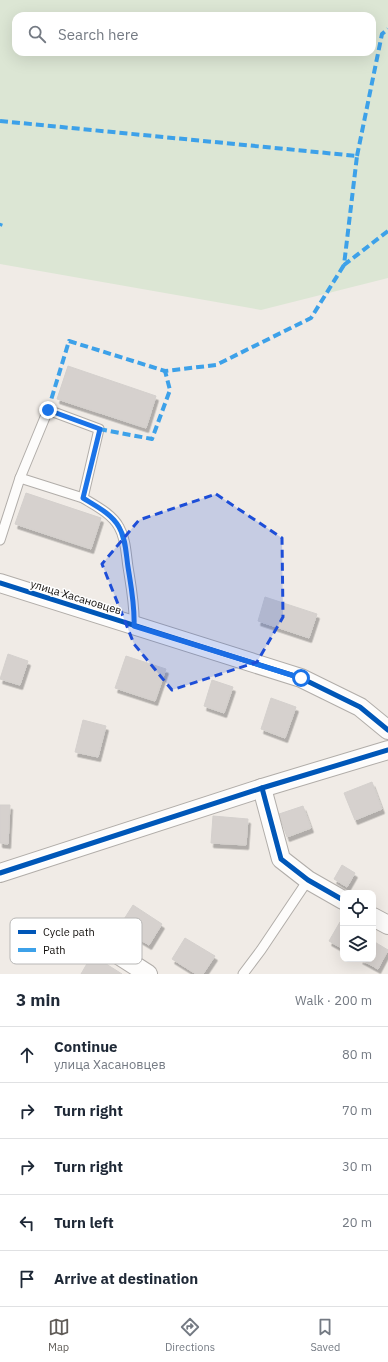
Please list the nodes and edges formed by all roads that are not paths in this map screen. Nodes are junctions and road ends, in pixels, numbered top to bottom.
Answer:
1 (20, 478) junction
2 (83, 498) junction
3 (0, 540) edge
4 (0, 583) edge
5 (134, 626) junction
6 (388, 730) edge
7 (388, 750) edge
8 (262, 788) junction
9 (0, 873) edge
10 (308, 880) junction
11 (340, 898) edge
12 (376, 919) edge
13 (388, 925) edge
14 (132, 964) edge
15 (148, 974) edge
16 (243, 974) edge

1 - 2 lane
1 - 2 lane
1 - 3 lane
2 - 5 lane
4 - 5 street, улица Хасановцев
5 - 6 street, улица Хасановцев
7 - 8 street
8 - 9 street
8 - 10 street
10 - 11 street
10 - 16 lane
12 - 13 street
14 - 15 street

